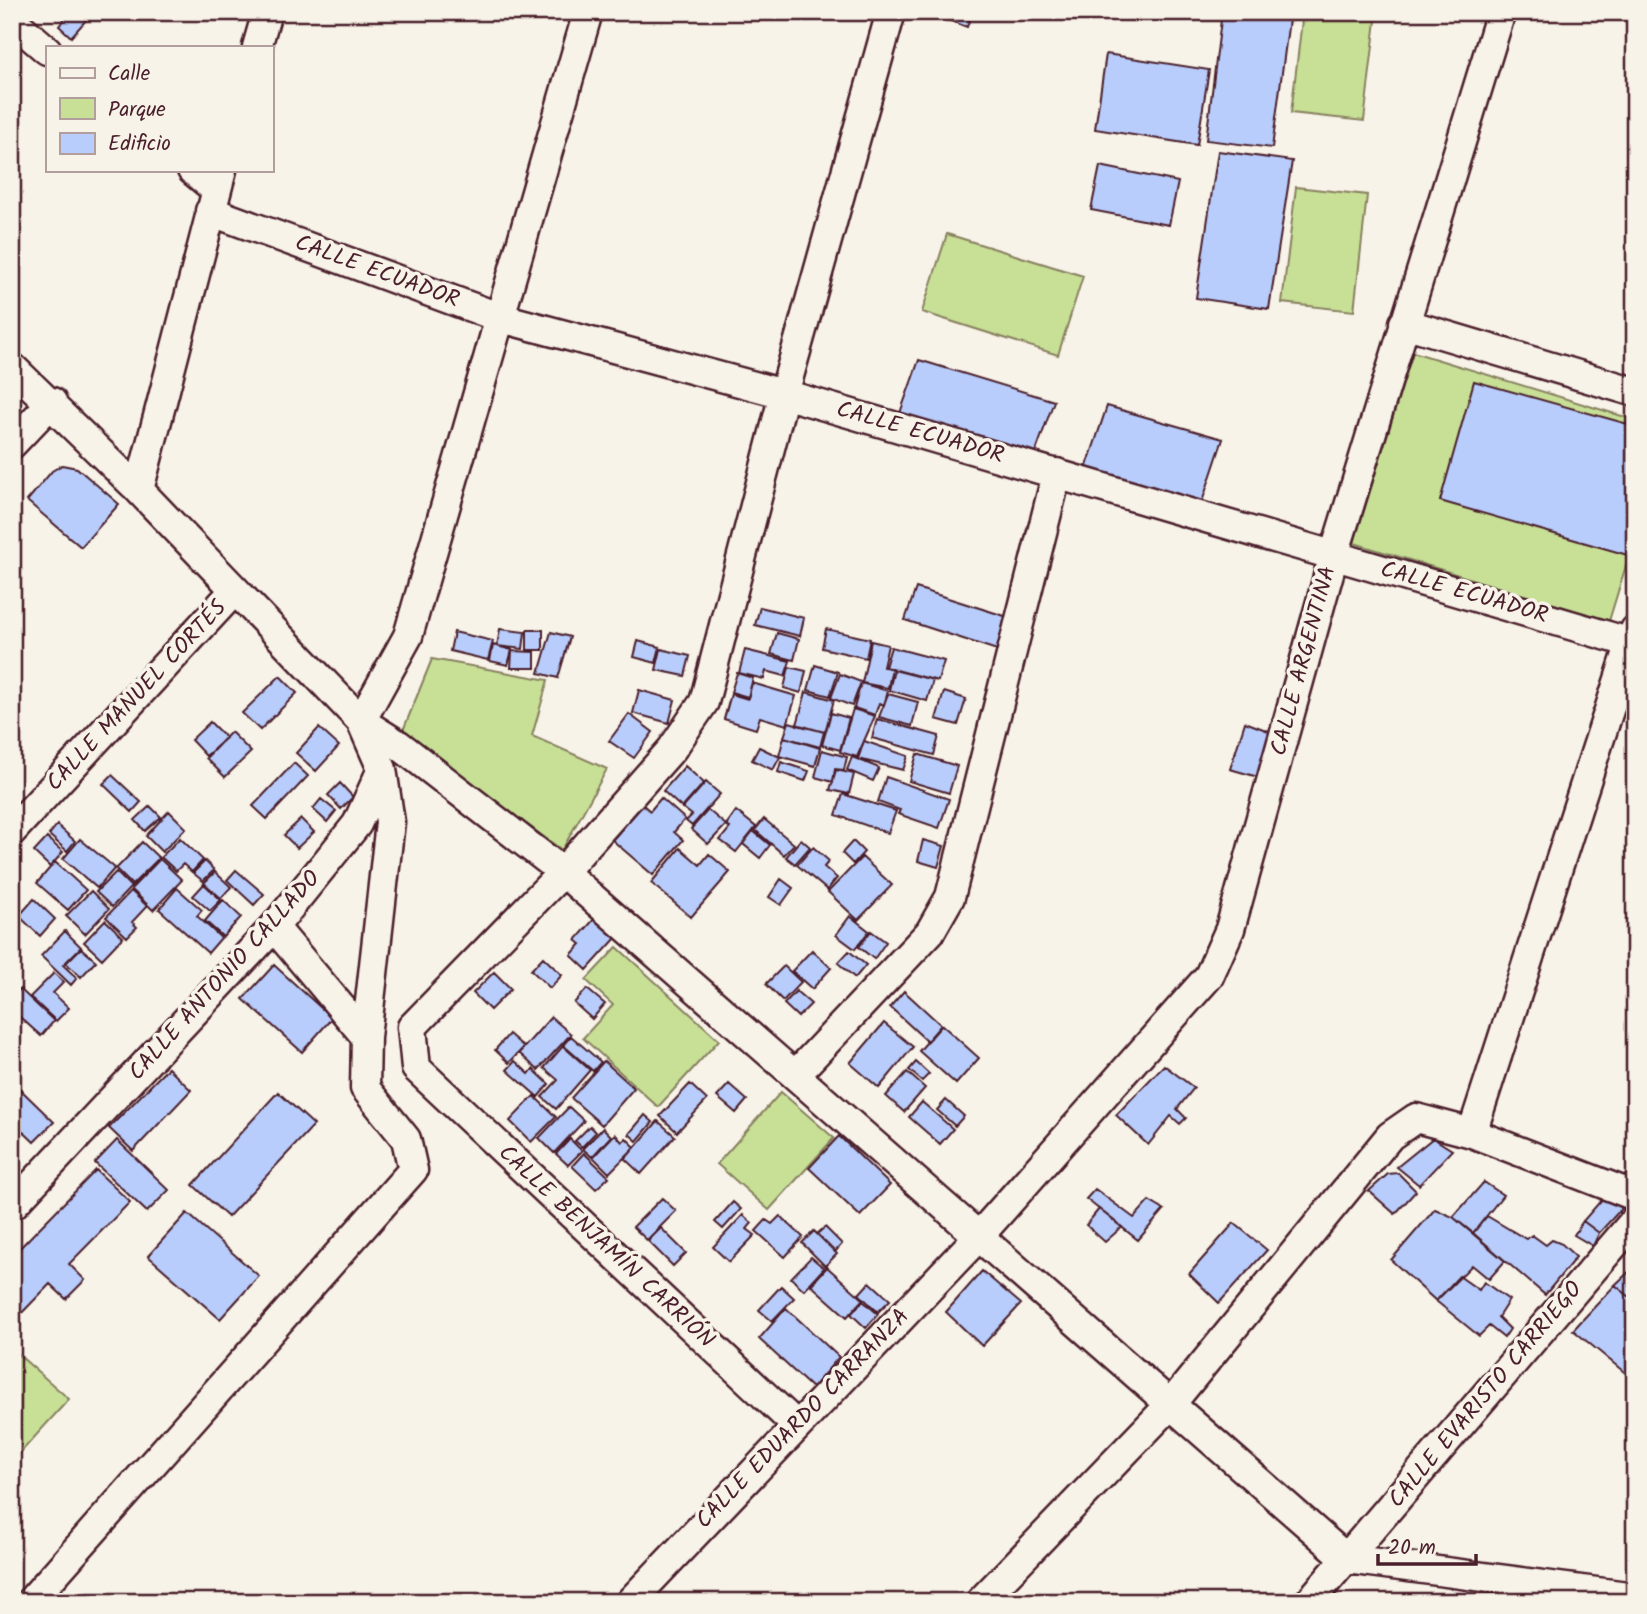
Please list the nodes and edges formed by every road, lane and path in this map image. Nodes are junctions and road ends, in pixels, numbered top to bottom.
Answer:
1 (267, 12) edge
2 (588, 12) edge
3 (891, 12) edge
4 (1501, 12) edge
5 (12, 20) edge
6 (257, 46) edge
7 (46, 49) edge
8 (194, 172) edge
9 (216, 190) edge
10 (498, 317) junction
11 (1404, 323) junction
12 (12, 367) edge
13 (1635, 392) edge
14 (784, 394) junction
15 (52, 402) junction
16 (12, 444) edge
17 (1057, 473) junction
18 (139, 490) junction
19 (1334, 555) junction
20 (234, 591) junction
21 (1633, 639) edge
22 (361, 721) junction
23 (382, 769) junction
24 (12, 831) edge
25 (563, 872) junction
26 (274, 927) junction
27 (366, 1037) junction
28 (796, 1074) junction
29 (1472, 1133) junction
30 (1635, 1196) edge
31 (12, 1206) edge
32 (1635, 1220) edge
33 (978, 1237) junction
34 (1170, 1405) junction
35 (796, 1425) junction
36 (1347, 1559) junction
37 (1635, 1597) edge
38 (30, 1602) edge
39 (630, 1602) edge
40 (980, 1602) edge
41 (1309, 1602) edge

1 - 6 street
2 - 10 street
3 - 14 street
4 - 11 street, CALLE ARGENTINA
5 - 7 street
8 - 9 street, CALLE ECUADOR
9 - 10 street, CALLE ECUADOR
9 - 18 street
10 - 14 street, CALLE ECUADOR
10 - 22 street
11 - 13 street
11 - 19 street, CALLE ARGENTINA
12 - 15 street
14 - 17 street, CALLE ECUADOR
14 - 25 street
15 - 16 street
15 - 18 street
17 - 19 street, CALLE ECUADOR
17 - 28 street
18 - 20 street
19 - 21 street, CALLE ECUADOR
19 - 33 street, CALLE ARGENTINA
20 - 22 street
20 - 24 street, CALLE MANUEL CORTÉS
21 - 29 street
22 - 23 street
22 - 25 street
23 - 26 street, CALLE ANTONIO CALLADO
23 - 27 street
25 - 28 street
25 - 35 street, CALLE BENJAMÍN CARRIÓN
26 - 27 street
26 - 31 street, CALLE ANTONIO CALLADO
27 - 38 street
28 - 33 street
29 - 30 street
29 - 34 street
32 - 36 street, CALLE EVARISTO CARRIEGO
33 - 34 street
33 - 35 street, CALLE EDUARDO CARRANZA
34 - 36 street
34 - 40 street
35 - 39 street, CALLE EDUARDO CARRANZA
36 - 37 street
36 - 41 street, CALLE EVARISTO CARRIEGO

